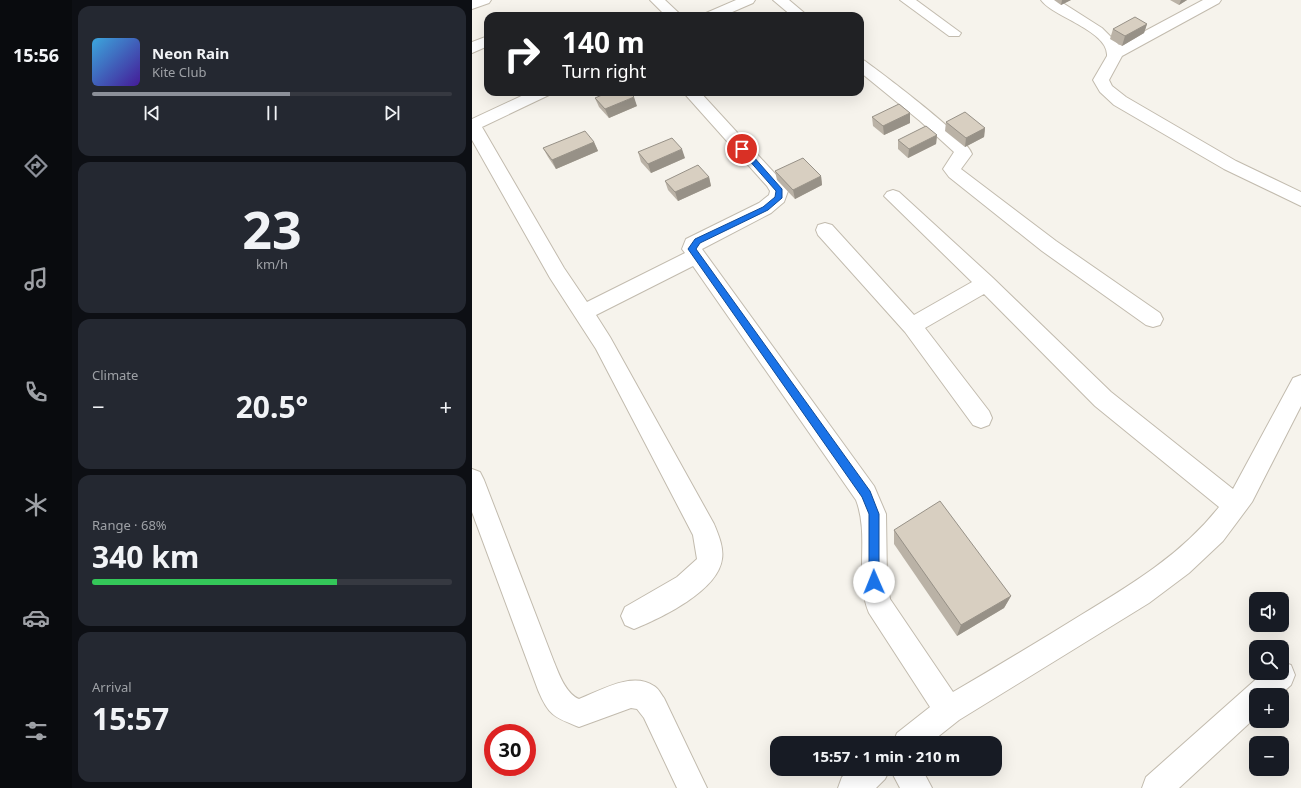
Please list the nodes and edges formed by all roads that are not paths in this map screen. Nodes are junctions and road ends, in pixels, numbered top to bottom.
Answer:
1 (484, 0) edge
2 (657, 0) edge
3 (748, 0) edge
4 (780, 0) edge
5 (907, 0) edge
6 (1048, 0) edge
7 (1214, 0) edge
8 (472, 5) edge
9 (670, 12) edge
10 (720, 12) edge
11 (796, 12) edge
12 (954, 33) dead end
13 (484, 42) edge
14 (472, 48) edge
15 (1115, 54) junction
16 (864, 67) edge
17 (534, 96) edge
18 (695, 96) edge
19 (472, 125) edge
20 (472, 125) edge
21 (893, 196) dead end
22 (1301, 200) edge
23 (825, 230) dead end
24 (696, 256) junction
25 (986, 283) junction
26 (584, 312) junction
27 (1152, 319) dead end
28 (912, 326) junction
29 (1301, 384) edge
30 (981, 418) dead end
31 (472, 480) edge
32 (1235, 505) junction
33 (634, 616) dead end
34 (1276, 680) edge
35 (1267, 688) edge
36 (1249, 704) edge
37 (949, 710) junction
38 (915, 736) edge
39 (867, 776) edge
40 (909, 776) edge
41 (692, 788) edge
42 (853, 788) edge
43 (917, 788) edge
44 (1157, 788) edge

1 - 8 street
2 - 9 street
3 - 10 street
4 - 11 street
5 - 12 street
6 - 15 street
7 - 15 street
13 - 14 street
15 - 22 street
16 - 27 street
17 - 19 street
18 - 24 street
20 - 26 street
21 - 25 street
23 - 28 street
24 - 26 street
24 - 37 street
25 - 28 street
25 - 32 street
26 - 33 street
28 - 30 street
29 - 32 street
31 - 41 street
32 - 37 street
34 - 35 street
36 - 44 street
37 - 38 street
39 - 42 street
40 - 43 street

